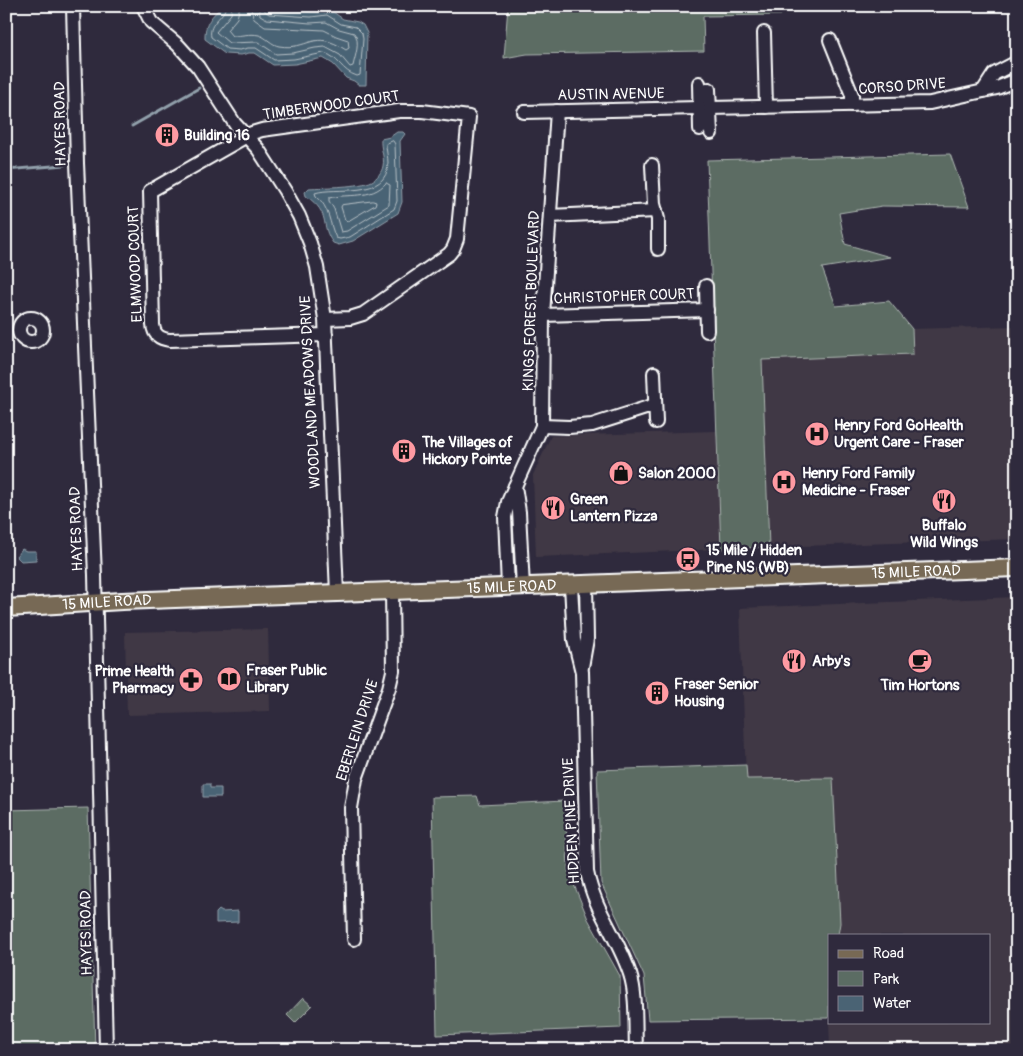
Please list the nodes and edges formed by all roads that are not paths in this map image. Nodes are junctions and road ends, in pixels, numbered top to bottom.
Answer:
1 (74, 6) edge
2 (143, 6) edge
3 (764, 33) dead end
4 (830, 40) dead end
5 (1017, 62) edge
6 (1017, 80) edge
7 (704, 86) dead end
8 (984, 91) junction
9 (852, 105) junction
10 (766, 107) junction
11 (705, 108) junction
12 (557, 111) junction
13 (524, 112) dead end
14 (705, 131) dead end
15 (246, 137) junction
16 (652, 165) dead end
17 (656, 211) junction
18 (550, 216) junction
19 (658, 249) dead end
20 (706, 286) dead end
21 (707, 310) junction
22 (543, 315) junction
23 (325, 319) junction
24 (13, 329) edge
25 (707, 331) dead end
26 (326, 335) junction
27 (654, 373) dead end
28 (655, 404) junction
29 (656, 422) dead end
30 (542, 426) junction
31 (1017, 568) edge
32 (579, 584) junction
33 (515, 587) junction
34 (392, 591) junction
35 (336, 593) junction
36 (95, 603) junction
37 (6, 608) edge
38 (354, 939) dead end
39 (106, 1050) edge
40 (636, 1050) edge

1 - 36 street, HAYES ROAD
2 - 15 street, WOODLAND MEADOWS DRIVE
3 - 10 street
4 - 9 street, CORSO DRIVE
5 - 8 street
6 - 8 street, CORSO DRIVE
7 - 11 street
8 - 9 street, CORSO DRIVE
9 - 10 street, CORSO DRIVE
10 - 11 street, CORSO DRIVE
11 - 12 street, AUSTIN AVENUE
11 - 14 street
12 - 13 street, AUSTIN AVENUE
12 - 18 street, KINGS FOREST BOULEVARD
15 - 23 street, WOODLAND MEADOWS DRIVE
15 - 23 street, TIMBERWOOD COURT
15 - 26 street, ELMWOOD COURT
16 - 17 street
17 - 18 street
17 - 19 street
18 - 22 street, KINGS FOREST BOULEVARD
20 - 21 street
21 - 22 street, CHRISTOPHER COURT
21 - 25 street
22 - 30 street, KINGS FOREST BOULEVARD
23 - 26 street, WOODLAND MEADOWS DRIVE
24 - 24 street
26 - 35 street, WOODLAND MEADOWS DRIVE
27 - 28 street
28 - 29 street
28 - 30 street
30 - 33 street, KINGS FOREST BOULEVARD
31 - 32 main road, 15 MILE ROAD
32 - 33 main road, 15 MILE ROAD
32 - 40 street, HIDDEN PINE DRIVE
33 - 34 main road, 15 MILE ROAD
34 - 35 main road, 15 MILE ROAD
34 - 38 street, EBERLEIN DRIVE
35 - 36 main road, 15 MILE ROAD
36 - 37 main road, 15 MILE ROAD
36 - 39 street, HAYES ROAD

